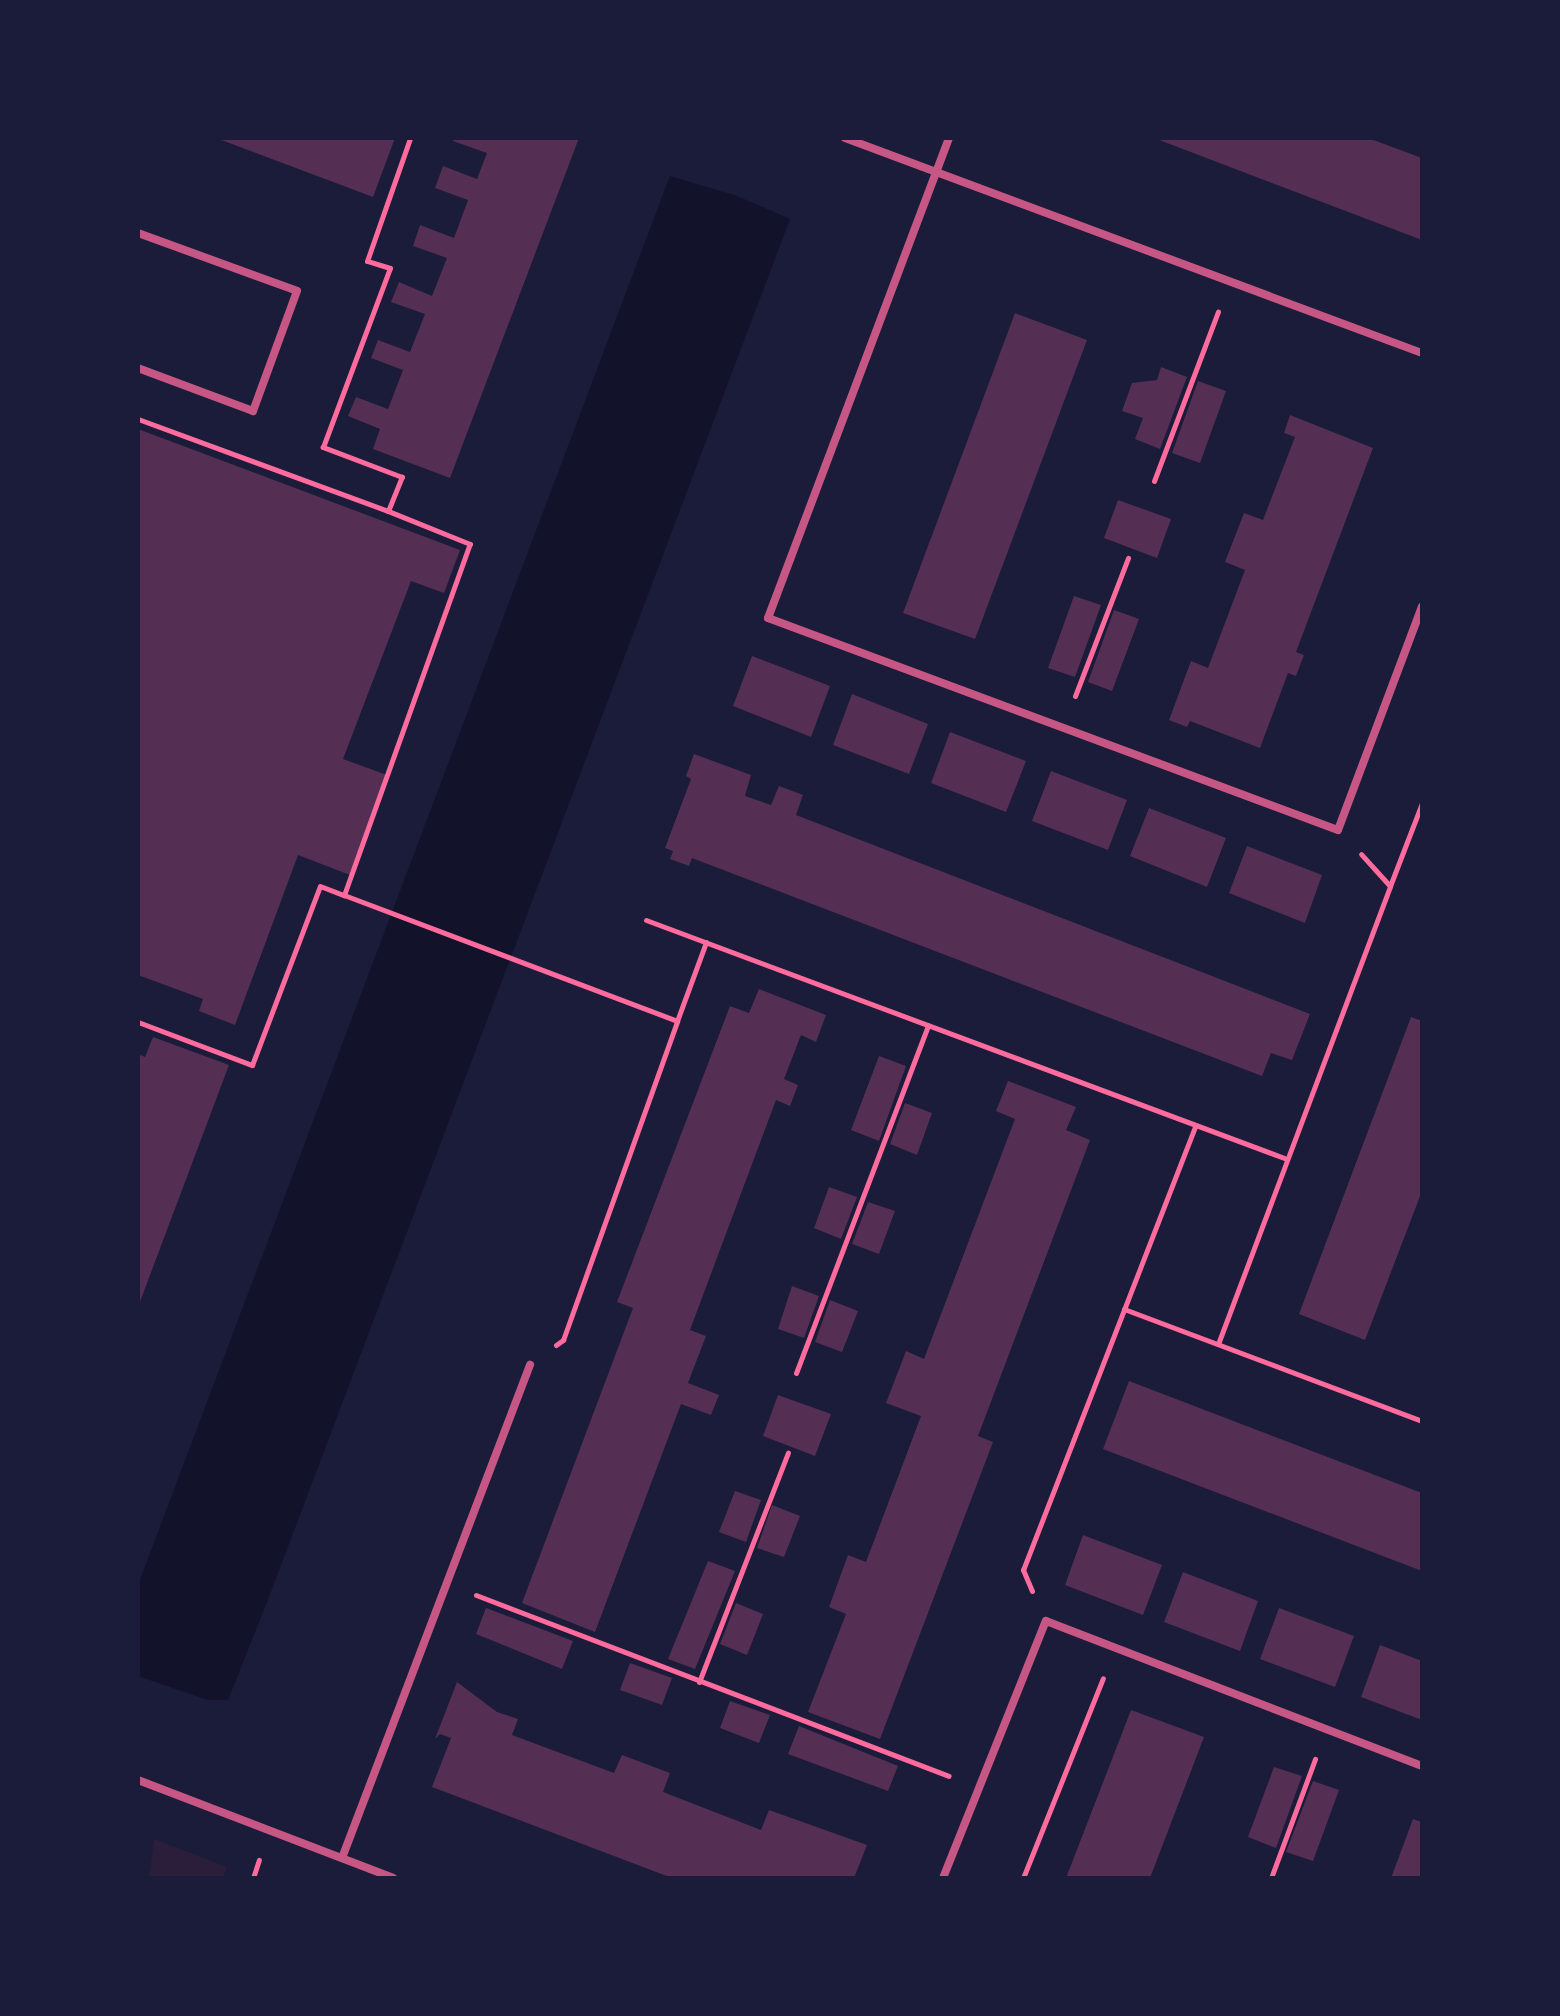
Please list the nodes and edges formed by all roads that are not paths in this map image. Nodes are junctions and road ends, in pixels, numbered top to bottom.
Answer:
1 (845, 138) edge
2 (949, 138) edge
3 (936, 172) junction
4 (138, 233) edge
5 (1422, 353) edge
6 (138, 368) edge
7 (1422, 606) edge
8 (530, 1365) road end
9 (1422, 1766) edge
10 (138, 1780) edge
11 (342, 1858) junction
12 (393, 1878) edge
13 (943, 1878) edge

1 - 3 street
2 - 3 street
3 - 5 street
3 - 7 street
4 - 6 street
8 - 11 street
9 - 13 street
10 - 11 street
11 - 12 street

